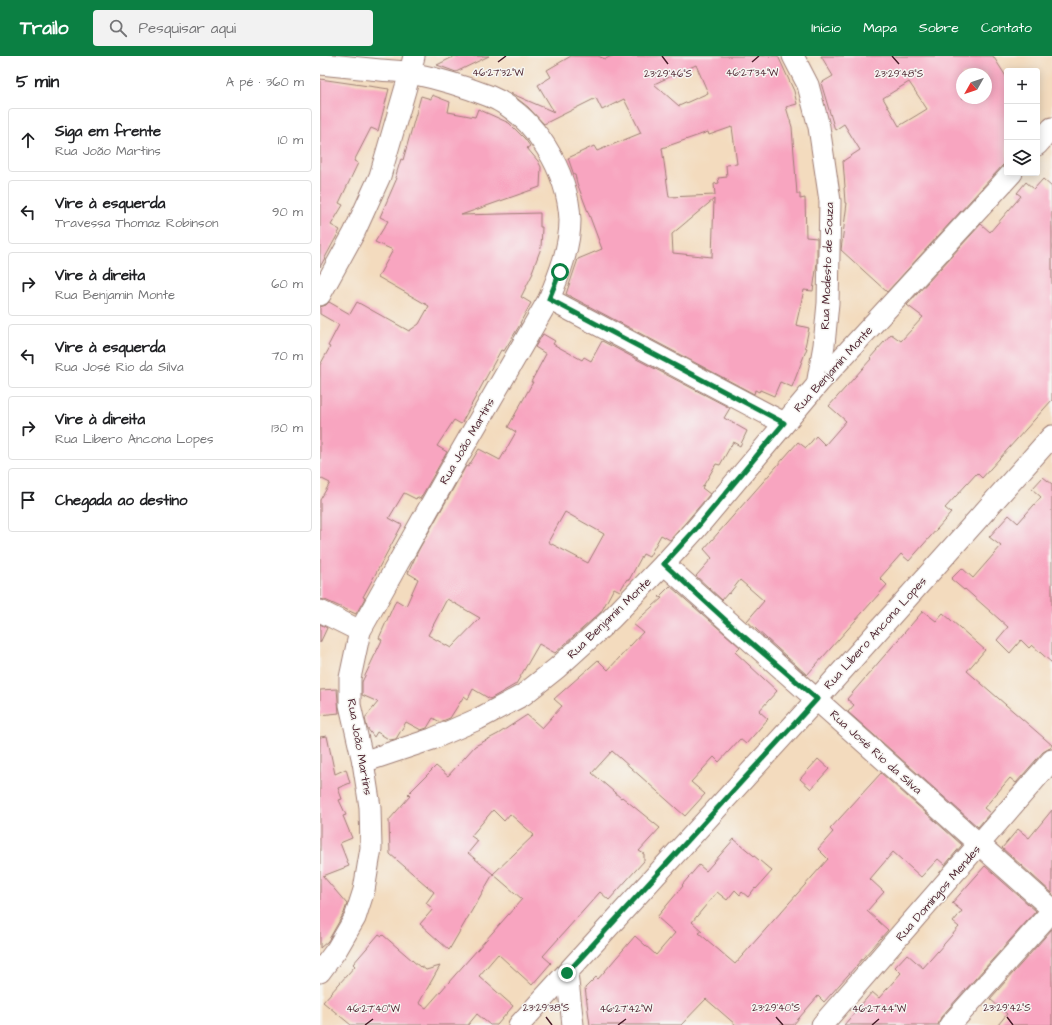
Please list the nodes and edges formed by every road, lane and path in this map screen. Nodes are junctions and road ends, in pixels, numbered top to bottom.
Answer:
1 (793, 56) edge
2 (320, 64) edge
3 (412, 64) edge
4 (1052, 128) edge
5 (1040, 142) edge
6 (1009, 176) edge
7 (320, 295) edge
8 (549, 299) junction
9 (817, 385) junction
10 (784, 423) junction
11 (1052, 436) edge
12 (664, 564) junction
13 (320, 611) edge
14 (360, 630) junction
15 (817, 699) junction
16 (1052, 760) edge
17 (363, 762) junction
18 (980, 845) junction
19 (1052, 910) edge
20 (320, 972) edge
21 (567, 973) junction
22 (519, 1025) edge
23 (573, 1025) edge
24 (822, 1025) edge
25 (950, 1025) edge

1 - 9 street, Rua Modesto de Souza
2 - 3 street, Rua João Martins
3 - 7 street
3 - 8 street, Rua João Martins
4 - 5 street
6 - 9 street, Rua Benjamin Monte
8 - 10 street
8 - 14 street, Rua João Martins
9 - 10 street, Rua Benjamin Monte
10 - 12 street, Rua Benjamin Monte
11 - 15 street, Rua Libero Ancona Lopes
12 - 15 street, Rua José Rio da Silva
12 - 17 street, Rua Benjamin Monte
13 - 14 street
14 - 17 street, Rua João Martins
15 - 18 street, Rua José Rio da Silva
15 - 21 street, Rua Libero Ancona Lopes
16 - 18 street, Rua Domingos Mendes
17 - 20 street, Rua João Martins
18 - 19 street, Rua José Rio da Silva
18 - 24 street, Rua Domingos Mendes
19 - 25 street
21 - 22 street, Rua Libero Ancona Lopes
21 - 23 street

